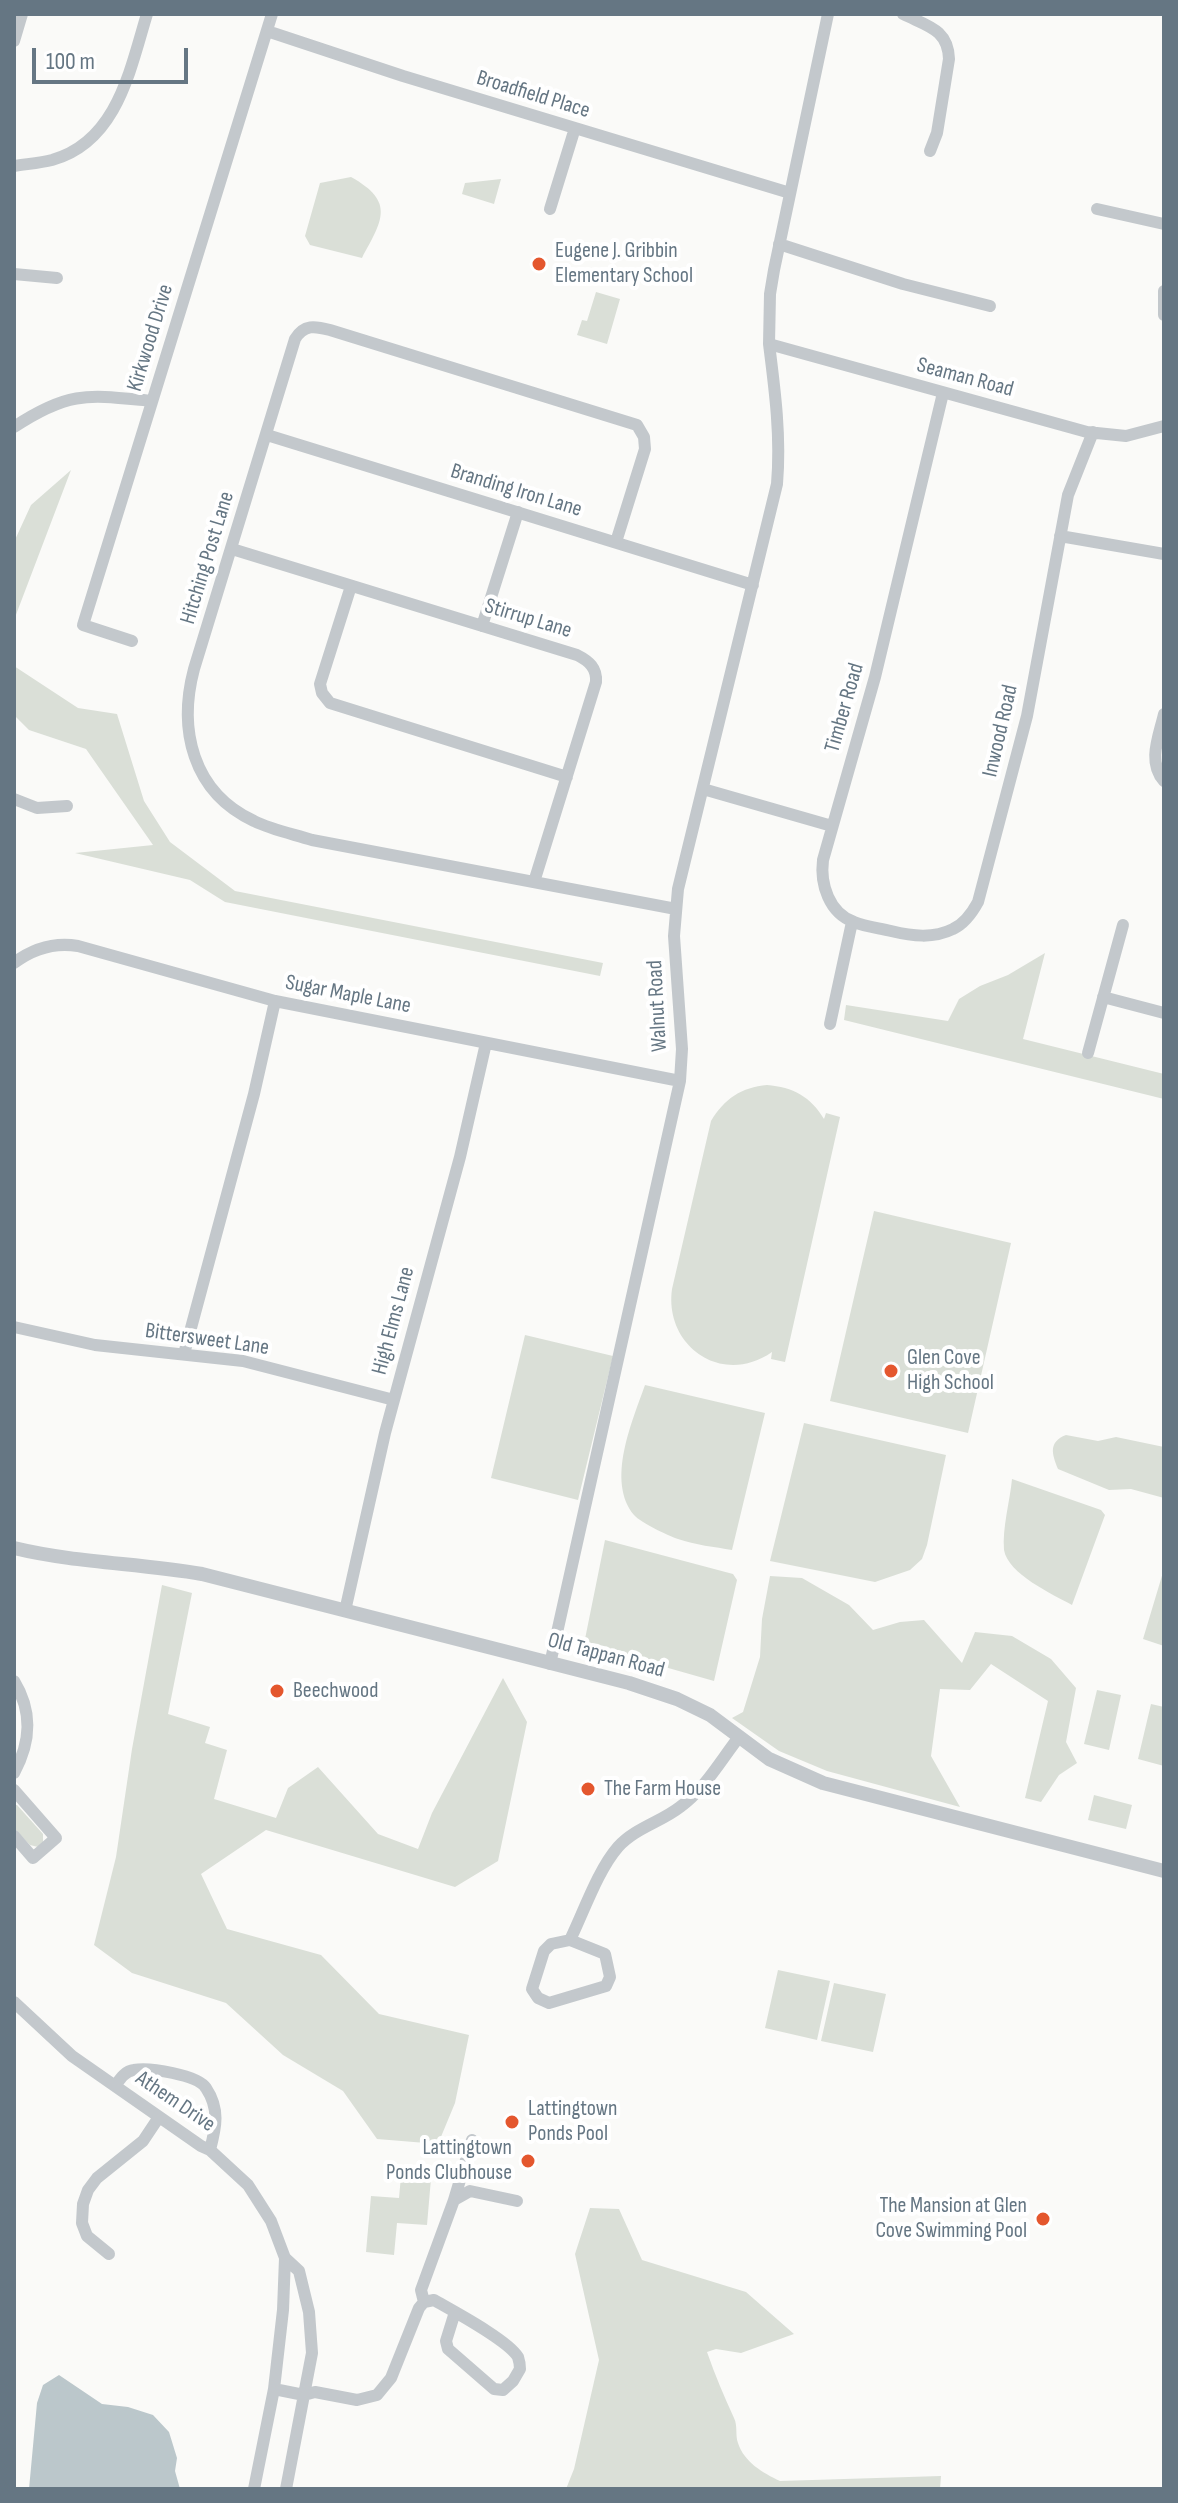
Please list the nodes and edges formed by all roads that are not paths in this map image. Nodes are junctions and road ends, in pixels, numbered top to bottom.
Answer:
1 (22, 14) edge
2 (147, 14) edge
3 (272, 14) edge
4 (828, 14) edge
5 (903, 14) edge
6 (267, 31) junction
7 (14, 41) edge
8 (575, 128) junction
9 (930, 151) dead end
10 (14, 166) edge
11 (790, 193) junction
12 (550, 209) dead end
13 (1097, 209) dead end
14 (1164, 224) edge
15 (779, 244) junction
16 (14, 274) edge
17 (57, 278) dead end
18 (1164, 291) edge
19 (990, 306) dead end
20 (1164, 315) edge
21 (768, 338) junction
22 (943, 393) junction
23 (152, 401) junction
24 (1164, 426) edge
25 (14, 427) edge
26 (1093, 432) junction
27 (267, 435) junction
28 (518, 512) junction
29 (1060, 536) junction
30 (616, 542) junction
31 (232, 549) junction
32 (1164, 554) edge
33 (753, 585) junction
34 (351, 586) junction
35 (482, 626) junction
36 (132, 641) dead end
37 (1164, 714) edge
38 (567, 777) junction
39 (1164, 781) edge
40 (703, 789) junction
41 (14, 799) edge
42 (67, 806) dead end
43 (832, 826) junction
44 (534, 882) junction
45 (676, 909) junction
46 (852, 922) junction
47 (1123, 925) dead end
48 (14, 963) edge
49 (1103, 997) junction
50 (275, 1001) junction
51 (1164, 1013) edge
52 (830, 1024) dead end
53 (486, 1043) junction
54 (1088, 1053) dead end
55 (680, 1081) junction
56 (14, 1327) edge
57 (184, 1354) junction
58 (394, 1400) junction
59 (14, 1548) edge
60 (345, 1611) junction
61 (550, 1664) junction
62 (14, 1681) edge
63 (739, 1737) junction
64 (14, 1773) edge
65 (14, 1790) edge
66 (14, 1836) edge
67 (1164, 1871) edge
68 (570, 1940) junction
69 (14, 2002) edge
70 (115, 2086) junction
71 (159, 2117) junction
72 (472, 2140) dead end
73 (210, 2150) junction
74 (454, 2200) junction
75 (517, 2201) dead end
76 (109, 2254) dead end
77 (285, 2258) junction
78 (424, 2302) junction
79 (455, 2312) junction
80 (274, 2389) junction
81 (304, 2395) junction
82 (254, 2489) edge
83 (286, 2489) edge

1 - 7 street
2 - 10 street
3 - 6 street, Kirkwood Drive
4 - 11 street, Walnut Road
5 - 9 street
6 - 8 street, Broadfield Place
6 - 23 street, Kirkwood Drive
8 - 11 street, Broadfield Place
8 - 12 street
11 - 15 street, Walnut Road
13 - 14 street
15 - 19 street
15 - 21 street, Walnut Road
16 - 17 street
18 - 20 street
21 - 22 street, Seaman Road
21 - 33 street, Walnut Road
22 - 26 street, Seaman Road
22 - 43 street, Timber Road
23 - 25 street
23 - 36 street, Kirkwood Drive
24 - 26 street, Seaman Road
26 - 29 street, Inwood Road
27 - 28 street, Branding Iron Lane
27 - 30 street, Hitching Post Lane
27 - 31 street, Hitching Post Lane
28 - 30 street, Branding Iron Lane
28 - 35 street
29 - 32 street
29 - 46 street, Inwood Road
30 - 33 street, Branding Iron Lane
31 - 34 street, Stirrup Lane
31 - 44 street, Hitching Post Lane
33 - 40 street, Walnut Road
34 - 35 street, Stirrup Lane
34 - 38 street
35 - 38 street, Stirrup Lane
37 - 39 street
38 - 44 street, Stirrup Lane
40 - 43 street
40 - 45 street, Walnut Road
41 - 42 street
43 - 46 street, Timber Road
44 - 45 street, Hitching Post Lane
45 - 55 street, Walnut Road
46 - 52 street
47 - 49 street
48 - 50 street, Sugar Maple Lane
49 - 51 street
49 - 54 street
50 - 53 street, Sugar Maple Lane
50 - 57 street
53 - 55 street, Sugar Maple Lane
53 - 58 street, High Elms Lane
55 - 61 street, Walnut Road
56 - 57 street, Bittersweet Lane
57 - 58 street, Bittersweet Lane
58 - 60 street, High Elms Lane
59 - 60 street, Old Tappan Road
60 - 61 street, Old Tappan Road
61 - 63 street, Old Tappan Road
62 - 64 street
63 - 67 street, Old Tappan Road
63 - 68 street
65 - 66 street
68 - 68 street
69 - 70 street, Athem Drive
70 - 71 street, Athem Drive
70 - 73 street
71 - 73 street, Athem Drive
71 - 76 street
72 - 74 street
73 - 77 street, Athem Drive
74 - 75 street
74 - 78 street
77 - 80 street, Athem Drive
77 - 81 street, Athem Drive
78 - 79 street
78 - 81 street
79 - 79 street
80 - 81 street
80 - 82 street, Athem Drive
81 - 83 street, Athem Drive

